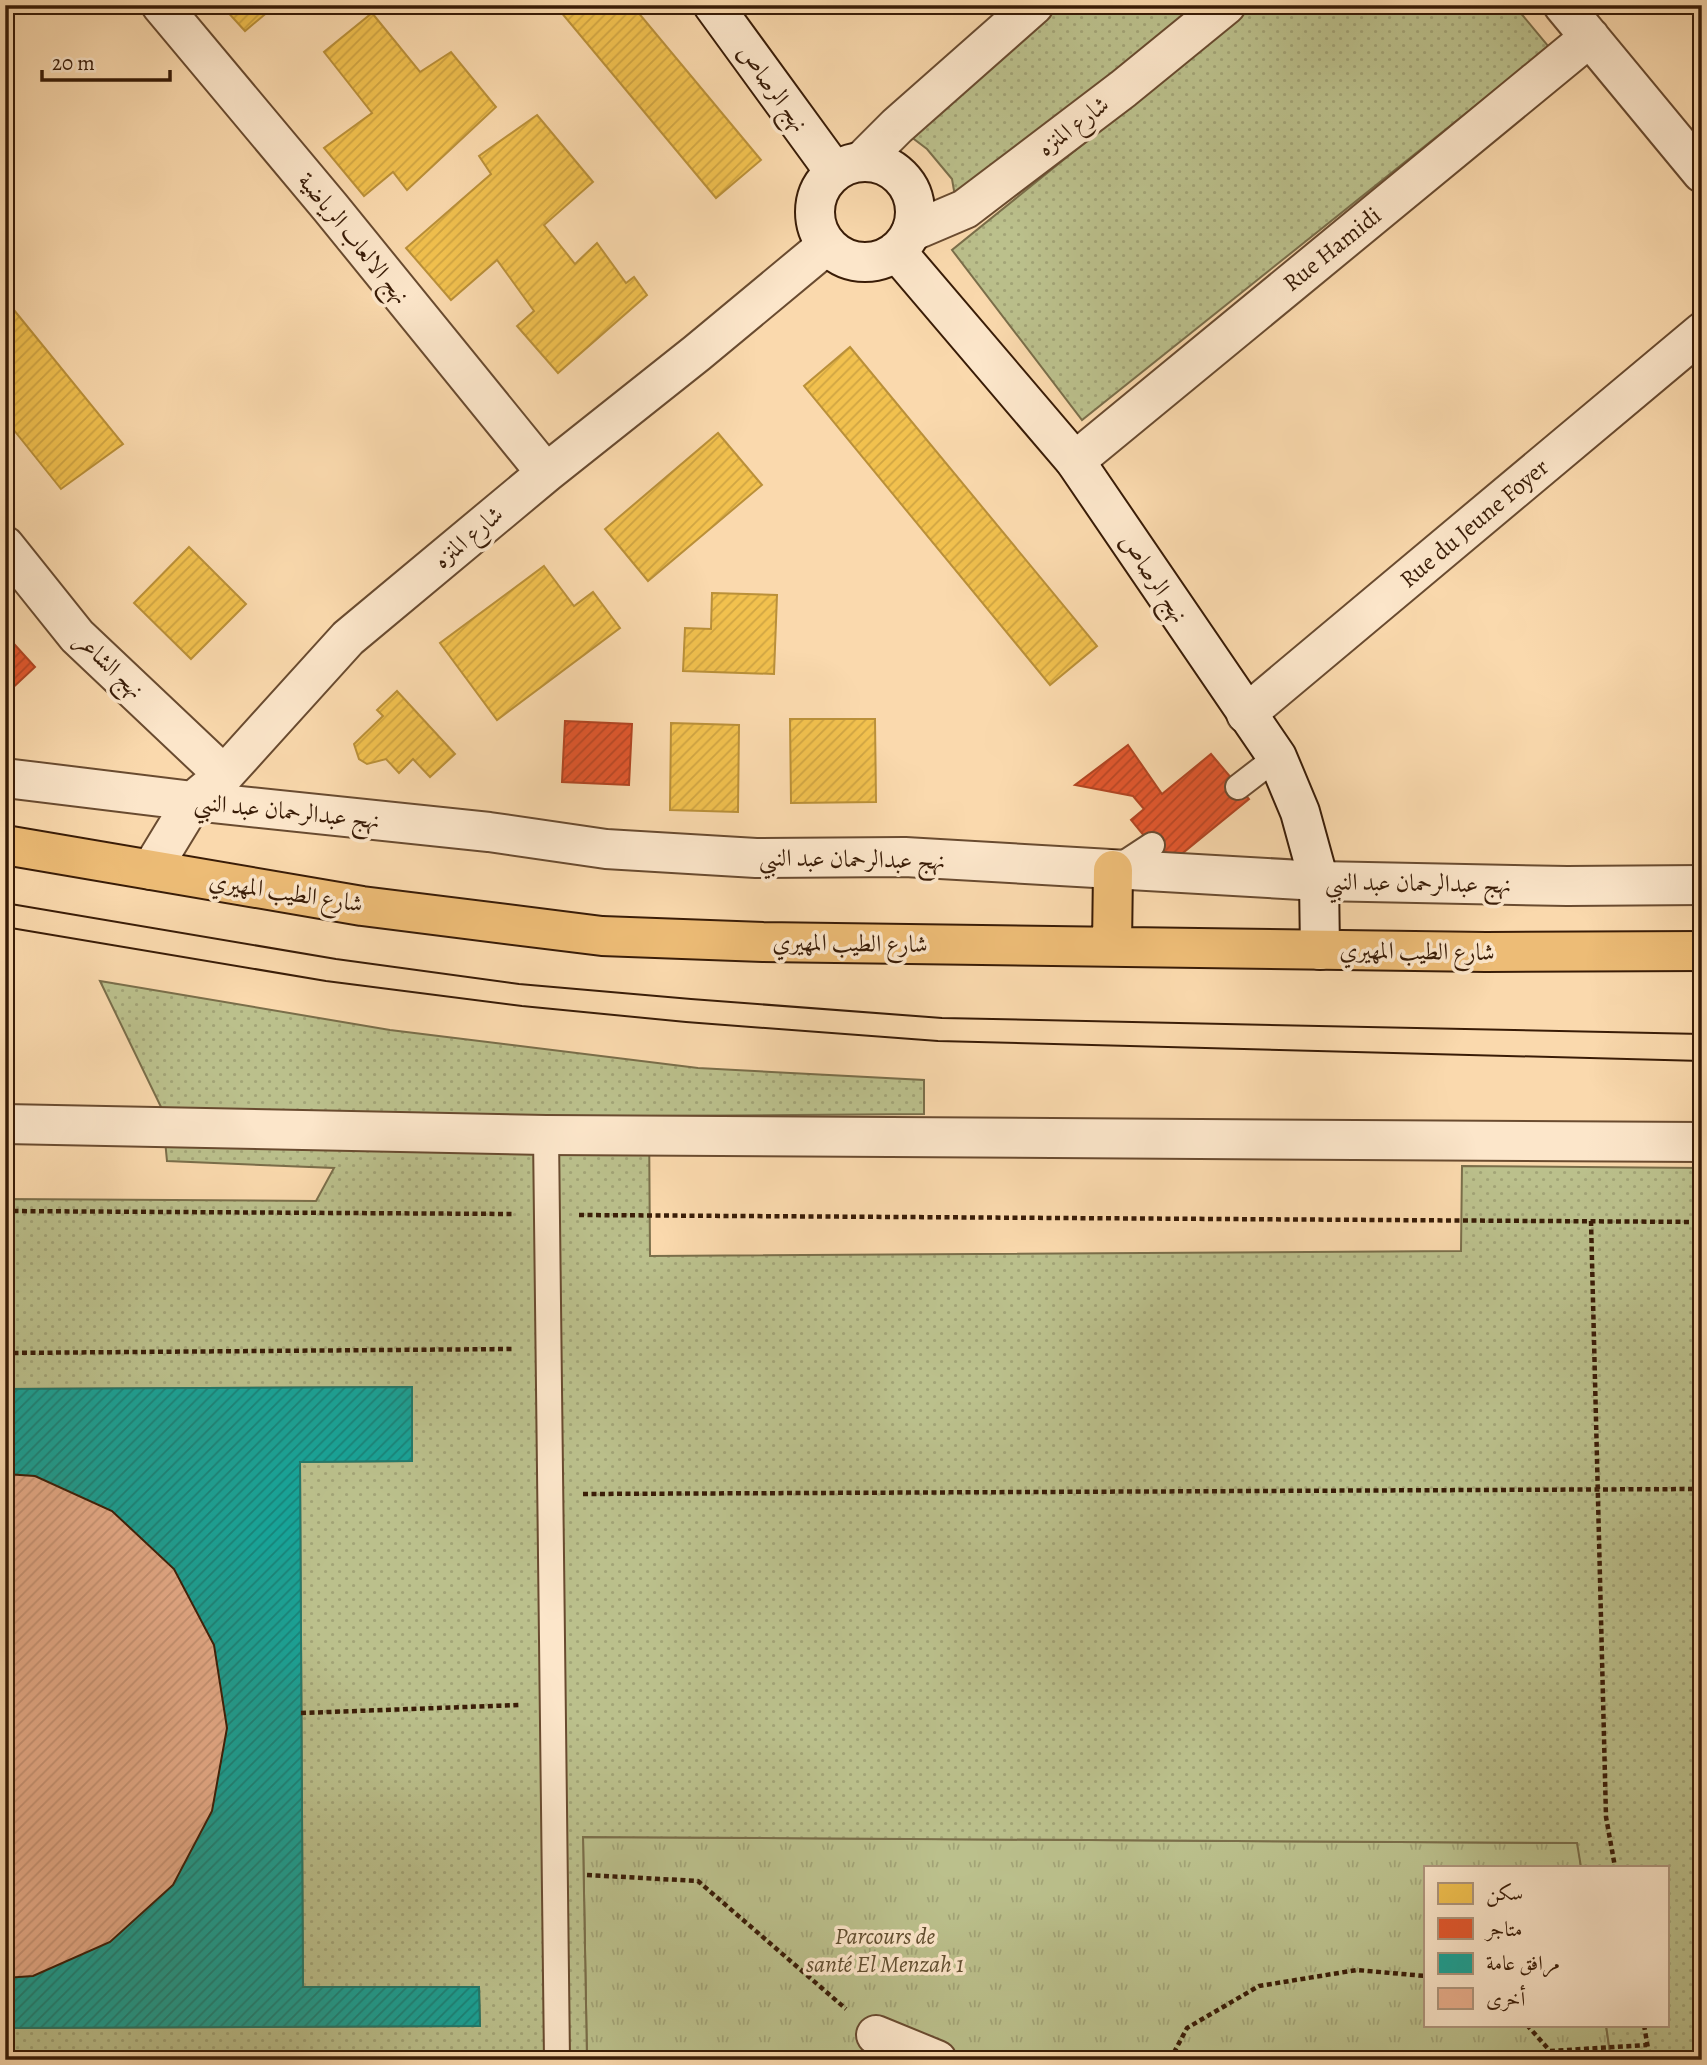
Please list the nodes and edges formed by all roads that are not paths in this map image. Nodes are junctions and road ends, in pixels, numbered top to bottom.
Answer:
1 (161, 5) edge
2 (713, 5) edge
3 (1034, 5) edge
4 (1226, 5) edge
5 (1563, 5) edge
6 (1590, 37) junction
7 (848, 166) junction
8 (1702, 173) edge
9 (904, 242) junction
10 (827, 246) junction
11 (1702, 332) edge
12 (1075, 461) junction
13 (546, 473) junction
14 (5, 546) edge
15 (1246, 714) junction
16 (1277, 757) junction
17 (224, 775) junction
18 (5, 778) edge
19 (1238, 787) dead end
20 (193, 801) junction
21 (5, 845) edge
22 (1152, 845) dead end
23 (151, 870) junction
24 (1114, 870) junction
25 (1319, 881) junction
26 (1702, 885) edge
27 (1112, 946) junction
28 (1320, 950) junction
29 (1702, 951) edge
30 (5, 1124) edge
31 (546, 1135) junction
32 (1702, 1142) edge
33 (876, 2035) road end
34 (557, 2060) edge
35 (937, 2060) edge

1 - 13 street, نهج الالعاب الرياضية
2 - 7 street, نهج الرصاص
3 - 7 street
4 - 9 street, شارع المنزه
5 - 6 street
6 - 8 street
6 - 12 street, Rue Hamidi
7 - 9 street
7 - 10 street
9 - 10 street
9 - 12 street, نهج الرصاص
10 - 13 street, شارع المنزه
11 - 15 street, Rue du Jeune Foyer
12 - 15 street, نهج الرصاص
13 - 17 street, شارع المنزه
14 - 17 street, نهج الشاعر
15 - 16 street, نهج الرصاص
16 - 19 lane
16 - 25 street, نهج الرصاص
17 - 20 street, شارع المنزه
18 - 20 street, نهج عبدالرحمان عبد النبي
20 - 23 street, شارع المنزه
20 - 24 street, نهج عبدالرحمان عبد النبي
21 - 23 main road, شارع الطيب المهيري
22 - 24 lane
23 - 27 main road, شارع الطيب المهيري
24 - 25 street, نهج عبدالرحمان عبد النبي
24 - 27 main road
25 - 26 street, نهج عبدالرحمان عبد النبي
25 - 28 street, نهج الرصاص
27 - 28 main road, شارع الطيب المهيري
28 - 29 main road, شارع الطيب المهيري
30 - 31 street
31 - 32 street
31 - 34 lane
33 - 35 street

